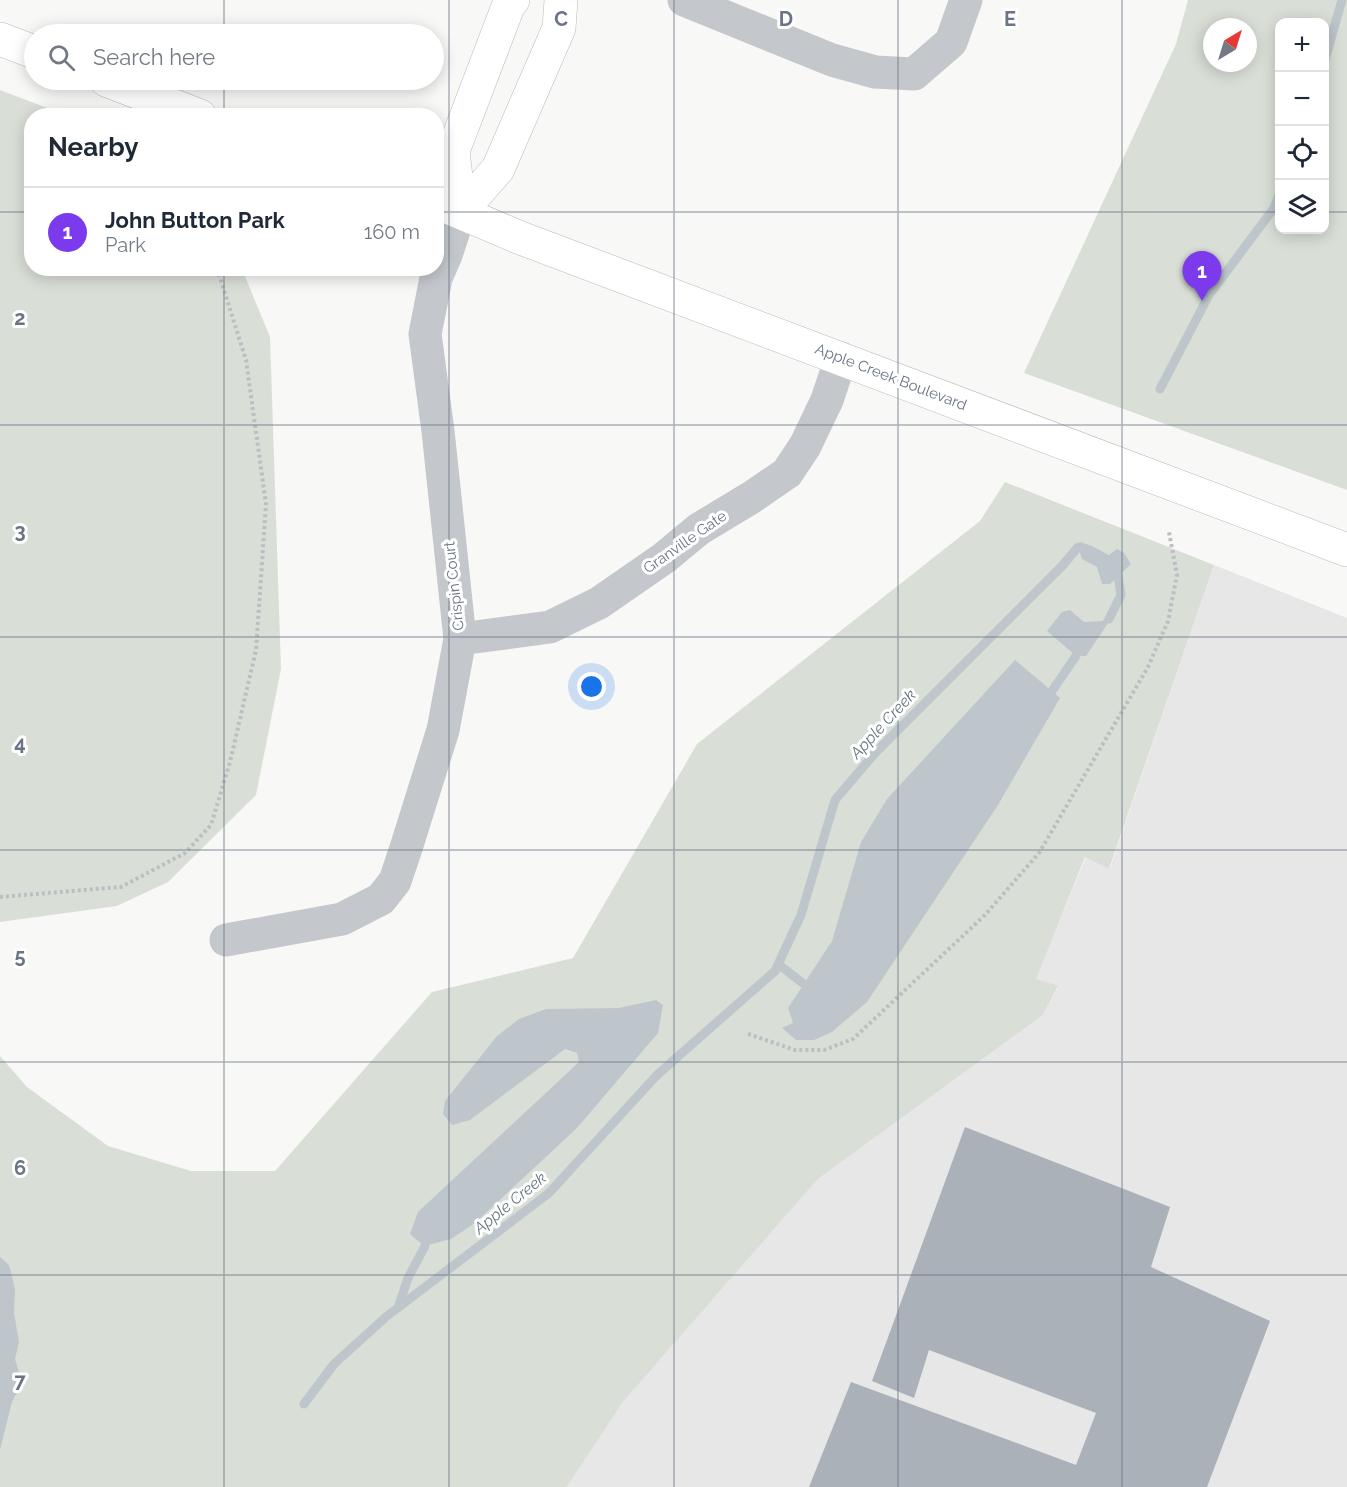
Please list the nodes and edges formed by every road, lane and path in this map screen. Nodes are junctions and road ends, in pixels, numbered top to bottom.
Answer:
1 (513, 0) edge
2 (561, 0) edge
3 (684, 0) edge
4 (966, 0) edge
5 (0, 39) edge
6 (24, 48) edge
7 (132, 90) edge
8 (179, 108) edge
9 (448, 207) edge
10 (444, 260) edge
11 (220, 276) edge
12 (437, 276) edge
13 (841, 358) junction
14 (1169, 532) dead end
15 (1347, 550) edge
16 (460, 639) junction
17 (0, 897) edge
18 (226, 940) dead end
19 (748, 1034) dead end

1 - 9 main road
2 - 9 main road
3 - 4 street
5 - 6 main road
7 - 8 main road
9 - 10 street, Crispin Court
9 - 13 main road, Apple Creek Boulevard
11 - 17 path
12 - 16 street, Crispin Court
13 - 15 main road, Apple Creek Boulevard
13 - 16 street, Granville Gate
14 - 19 path
16 - 18 street, Crispin Court

